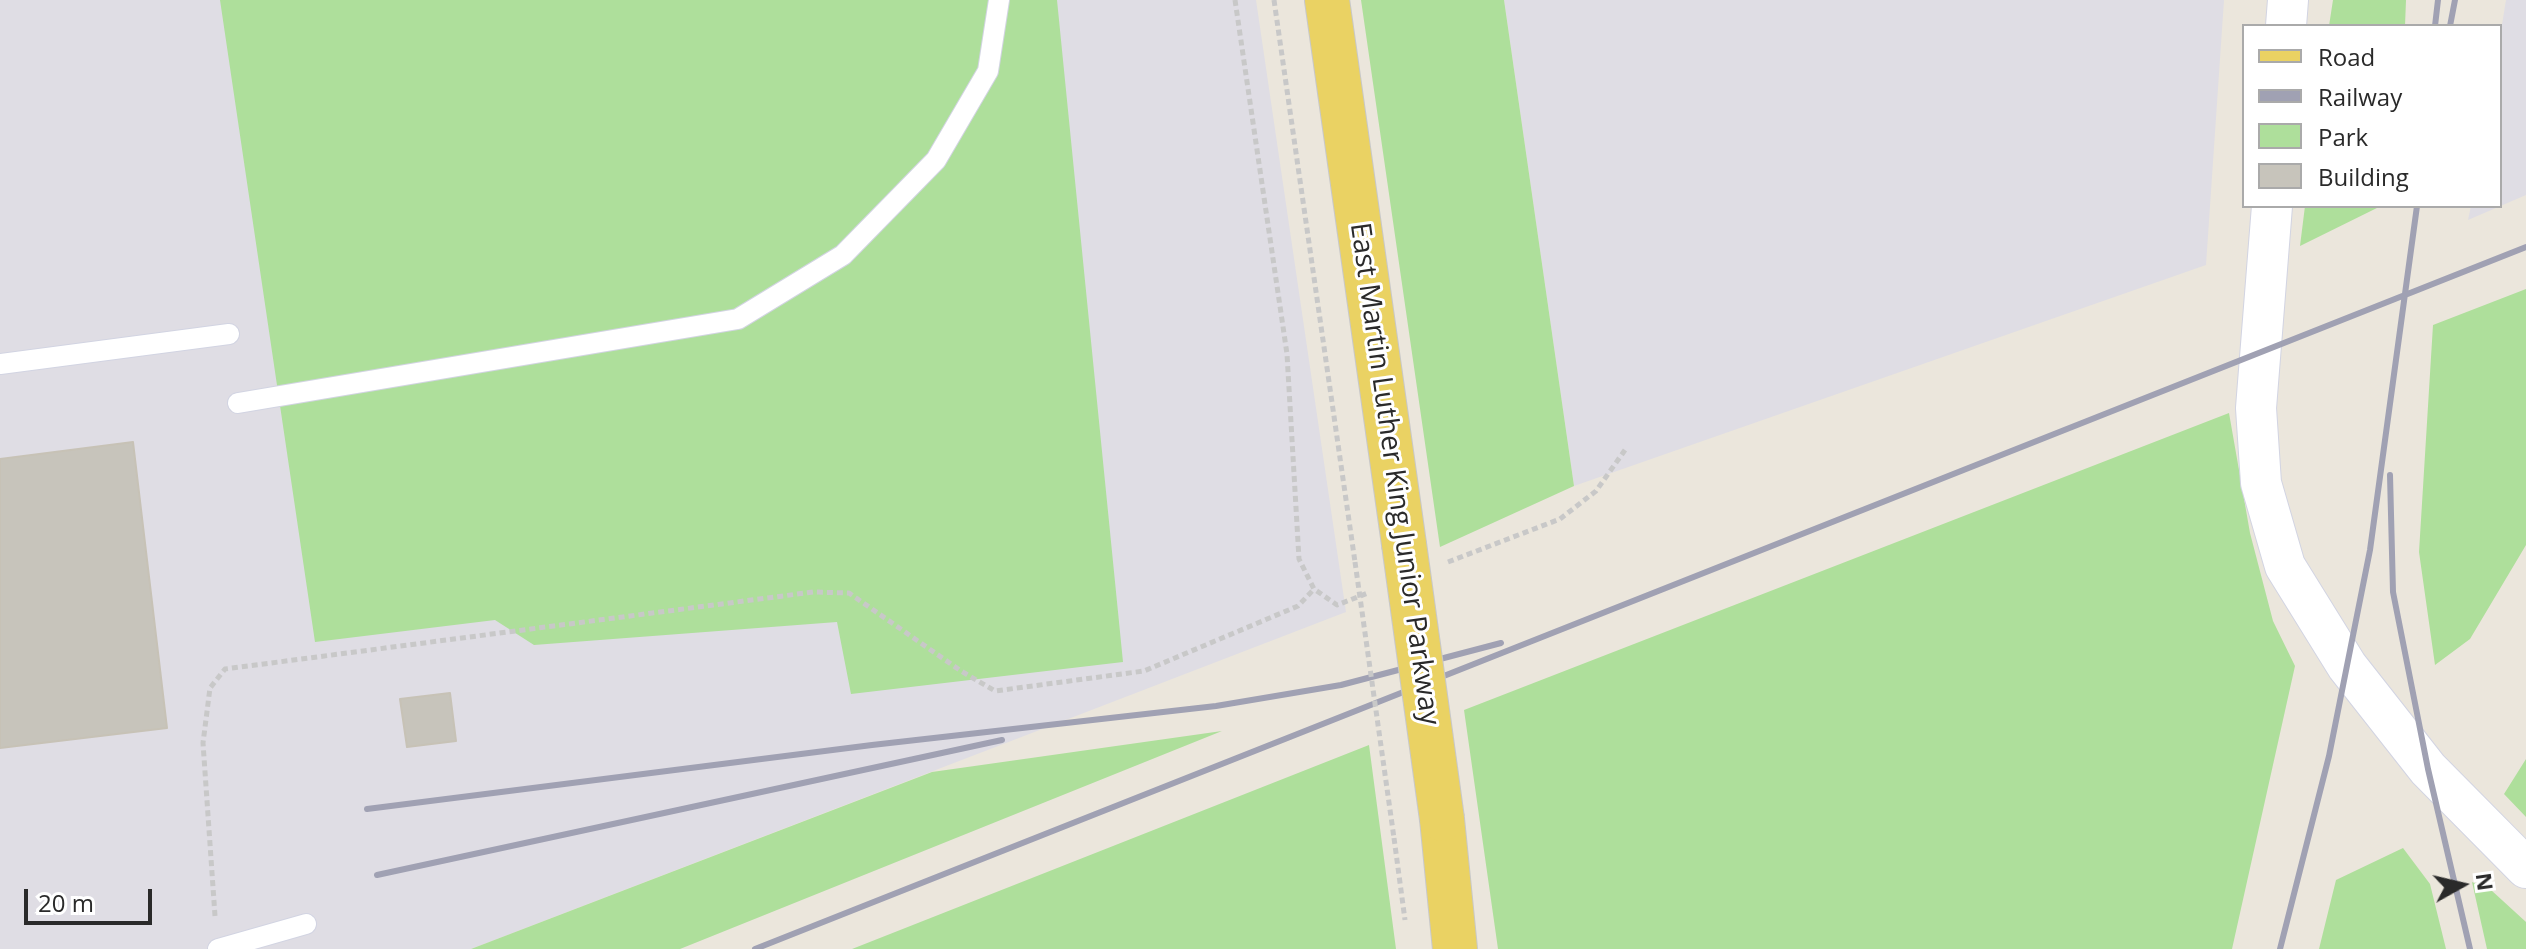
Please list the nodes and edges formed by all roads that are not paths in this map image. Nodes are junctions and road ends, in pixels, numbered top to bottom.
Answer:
1 (999, 0) edge
2 (1327, 0) edge
3 (2288, 0) edge
4 (2286, 24) edge
5 (2272, 208) edge
6 (229, 334) dead end
7 (0, 364) edge
8 (238, 403) dead end
9 (2526, 868) edge
10 (306, 924) dead end
11 (219, 949) edge
12 (1455, 949) edge

1 - 8 lane
2 - 12 main road, East Martin Luther King Junior Parkway, bridge
3 - 4 street
5 - 9 street
6 - 7 lane
10 - 11 lane

